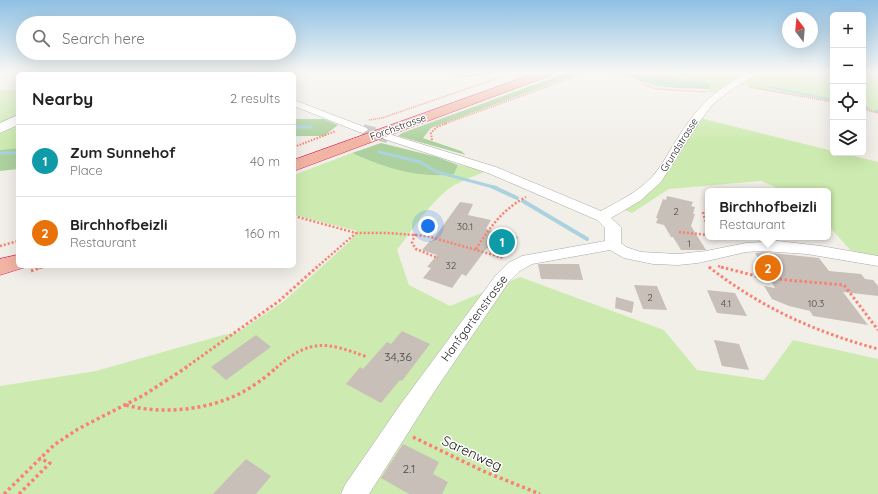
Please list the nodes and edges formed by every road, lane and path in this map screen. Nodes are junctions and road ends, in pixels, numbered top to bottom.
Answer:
1 (441, 96) edge
2 (470, 96) edge
3 (484, 96) edge
4 (522, 96) edge
5 (716, 96) edge
6 (800, 96) edge
7 (830, 101) edge
8 (296, 104) edge
9 (866, 110) edge
10 (878, 113) edge
11 (16, 120) edge
12 (349, 125) junction
13 (364, 125) joint
14 (0, 129) edge
15 (388, 138) tunnel mouth
16 (438, 142) dead end
17 (296, 146) edge
18 (296, 158) edge
19 (296, 165) edge
20 (518, 201) dead end
21 (703, 212) dead end
22 (296, 217) edge
23 (602, 217) junction
24 (705, 220) edge
25 (679, 232) dead end
26 (356, 233) junction
27 (415, 234) junction
28 (705, 235) edge
29 (16, 242) edge
30 (613, 245) junction
31 (0, 246) edge
32 (476, 249) junction
33 (16, 254) edge
34 (438, 258) dead end
35 (698, 258) junction
36 (0, 259) edge
37 (878, 261) edge
38 (16, 263) edge
39 (518, 264) junction
40 (0, 268) edge
41 (878, 330) edge
42 (878, 350) edge
43 (368, 357) dead end
44 (125, 404) junction
45 (396, 428) junction
46 (39, 458) junction
47 (4, 494) edge
48 (19, 494) edge
49 (354, 494) edge
50 (540, 494) edge

1 - 13 path
2 - 18 highway, Forchstrasse
3 - 19 highway, Forchstrasse
4 - 16 path
5 - 23 street, Grundstrasse
6 - 7 path
8 - 12 street
9 - 10 path
11 - 14 street
12 - 13 street
12 - 17 path
15 - 23 street
20 - 32 path
21 - 24 path
22 - 26 path
23 - 30 street
25 - 28 path
26 - 27 path
26 - 44 path
27 - 32 path
27 - 34 path
29 - 31 path
30 - 35 street
30 - 39 street, Hanfgartenstrasse
32 - 39 path
33 - 36 highway
35 - 37 street
35 - 41 path
35 - 42 path
38 - 40 highway
39 - 45 street, Hanfgartenstrasse
43 - 44 path
44 - 46 path
45 - 49 street, Hanfgartenstrasse
45 - 50 path, Sarenweg
46 - 47 path
46 - 48 path

